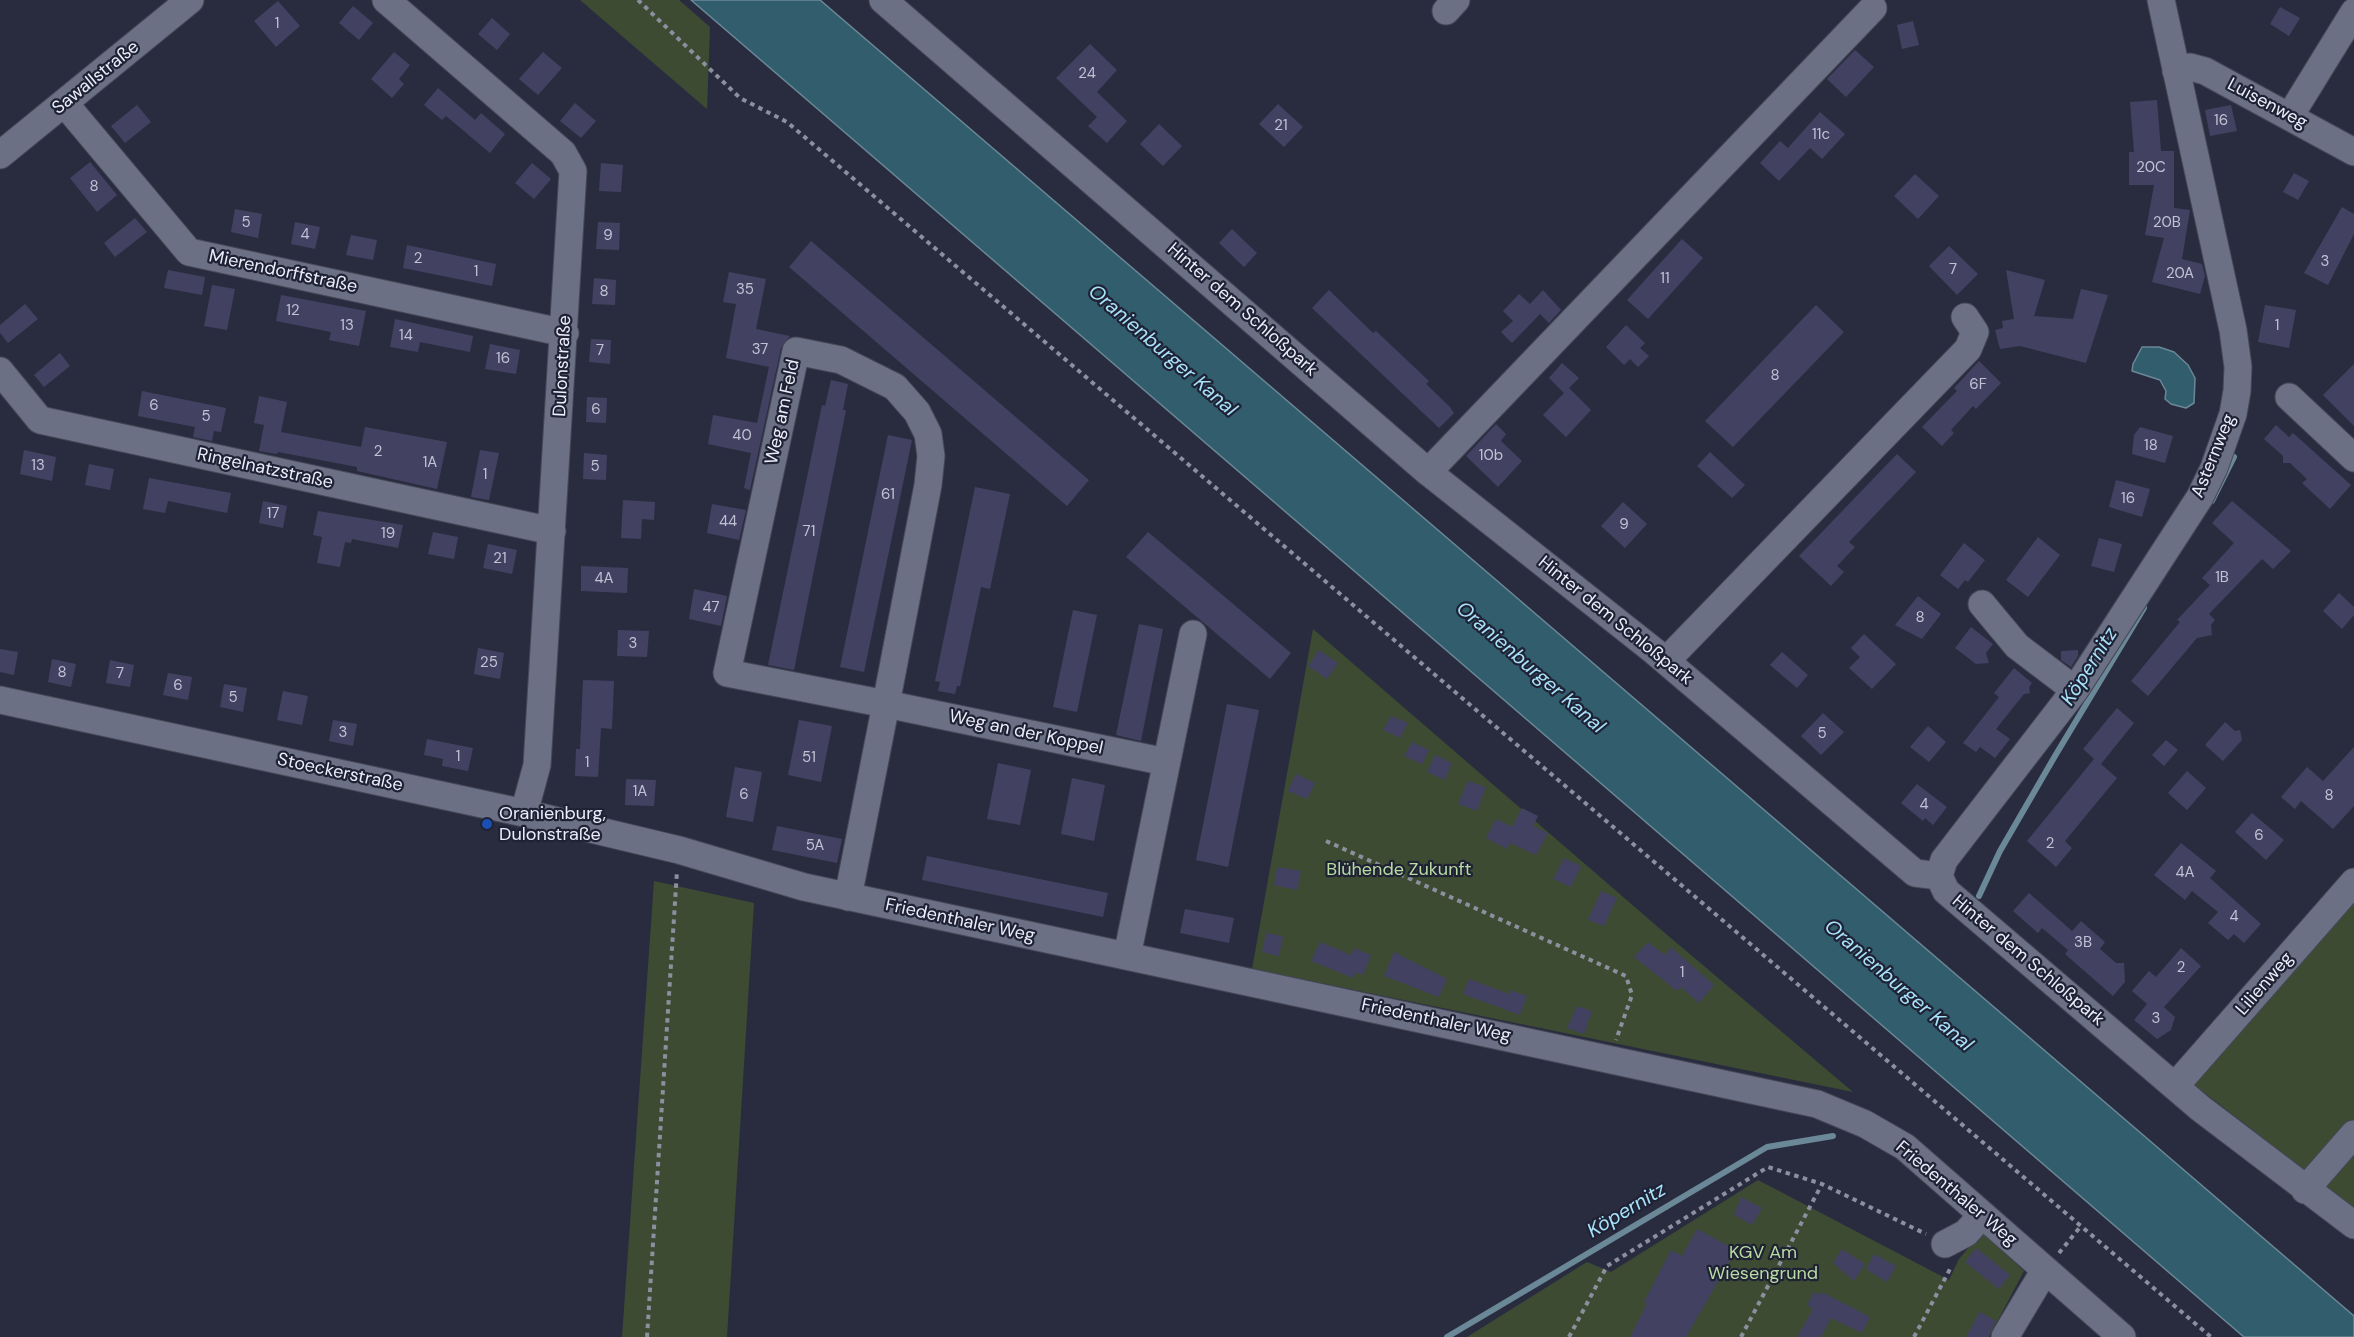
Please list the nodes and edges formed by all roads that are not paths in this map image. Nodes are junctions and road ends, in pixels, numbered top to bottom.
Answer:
1 (190, 0) edge
2 (386, 0) edge
3 (884, 0) edge
4 (2161, 0) edge
5 (1873, 8) dead end
6 (2354, 12) edge
7 (2176, 71) junction
8 (65, 104) junction
9 (2290, 116) junction
10 (2354, 152) edge
11 (0, 155) edge
12 (1965, 317) dead end
13 (565, 333) junction
14 (0, 371) edge
15 (2289, 397) dead end
16 (2354, 458) edge
17 (1428, 472) junction
18 (552, 531) junction
19 (1982, 604) dead end
20 (1192, 634) dead end
21 (1666, 661) junction
22 (2075, 690) junction
23 (0, 700) edge
24 (886, 704) junction
25 (1166, 762) junction
26 (524, 813) junction
27 (678, 850) joint
28 (1939, 876) junction
29 (2354, 882) edge
30 (848, 897) junction
31 (1127, 956) junction
32 (2176, 1085) junction
33 (2354, 1134) edge
34 (2305, 1190) junction
35 (1982, 1215) junction
36 (2354, 1226) edge
37 (1944, 1244) road end
38 (2045, 1270) junction
39 (2005, 1337) edge
40 (2122, 1337) edge

1 - 8 street, Sawallstraße
2 - 13 street, Dulonstraße
3 - 17 street, Hinter dem Schloßpark
4 - 7 street, Asternweg
5 - 17 street
6 - 9 street
7 - 9 street, Luisenweg
7 - 22 street, Asternweg
8 - 11 street, Sawallstraße
8 - 13 street, Mierendorffstraße
9 - 10 street, Luisenweg
12 - 21 street
13 - 18 street, Dulonstraße
14 - 18 street, Ringelnatzstraße
15 - 16 street
17 - 21 street, Hinter dem Schloßpark
18 - 26 street, Dulonstraße
19 - 22 street
20 - 25 street
21 - 28 street, Hinter dem Schloßpark
22 - 28 street, Asternweg
23 - 26 street, Stoeckerstraße
24 - 24 street, Weg am Feld
24 - 25 street, Weg an der Koppel
24 - 30 street, Weg am Feld
25 - 31 street
26 - 27 street, Stoeckerstraße
27 - 30 street, Friedenthaler Weg
28 - 32 street, Hinter dem Schloßpark
29 - 32 street, Lilienweg
30 - 31 street, Friedenthaler Weg
31 - 35 street, Friedenthaler Weg
32 - 34 street, Hinter dem Schloßpark
33 - 34 street
34 - 36 street, Hinter dem Schloßpark
35 - 37 street
35 - 38 street, Friedenthaler Weg
38 - 39 street
38 - 40 street, Friedenthaler Weg

